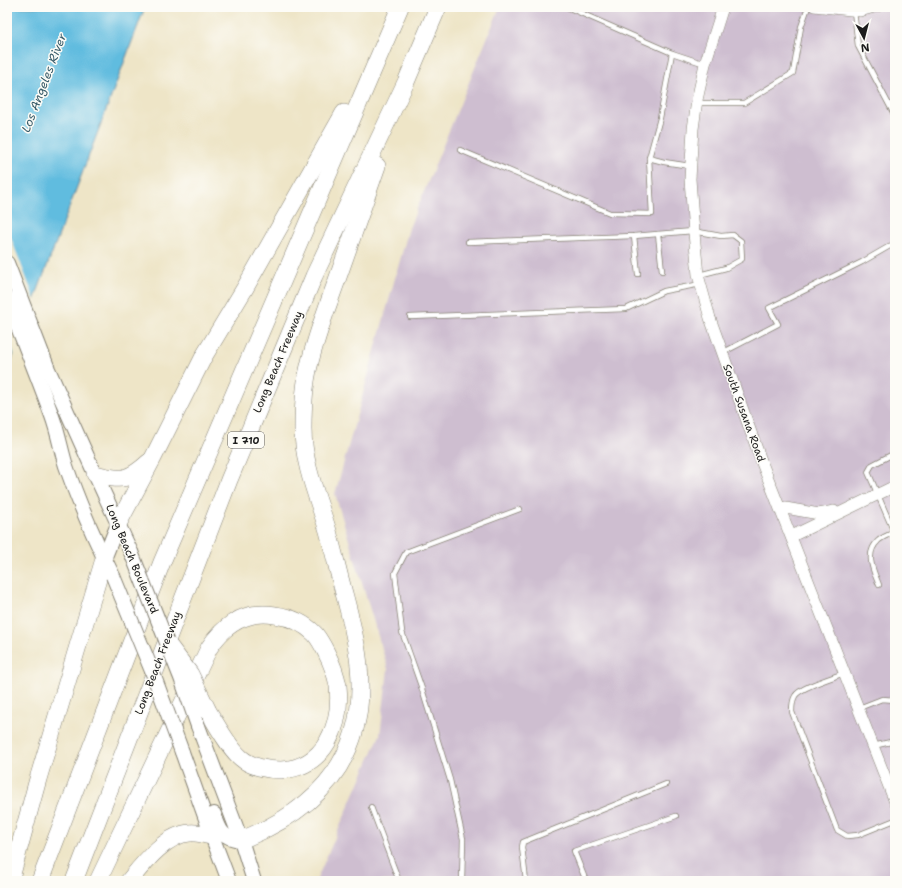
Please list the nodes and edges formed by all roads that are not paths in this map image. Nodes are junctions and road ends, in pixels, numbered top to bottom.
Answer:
1 (400, 7) edge
2 (438, 7) edge
3 (567, 7) edge
4 (723, 7) edge
5 (808, 7) edge
6 (814, 7) edge
7 (878, 7) edge
8 (854, 11) junction
9 (387, 36) junction
10 (672, 53) junction
11 (705, 64) junction
12 (406, 82) junction
13 (697, 103) junction
14 (895, 116) edge
15 (460, 150) dead end
16 (649, 158) junction
17 (691, 166) junction
18 (693, 231) junction
19 (658, 234) junction
20 (634, 236) junction
21 (468, 242) dead end
22 (895, 243) edge
23 (7, 263) edge
24 (662, 271) dead end
25 (638, 274) dead end
26 (700, 279) junction
27 (7, 299) edge
28 (410, 317) dead end
29 (722, 353) junction
30 (42, 371) junction
31 (895, 453) edge
32 (153, 458) junction
33 (95, 474) junction
34 (895, 486) edge
35 (878, 494) junction
36 (780, 507) junction
37 (852, 507) junction
38 (520, 509) dead end
39 (118, 524) junction
40 (894, 531) edge
41 (792, 536) junction
42 (104, 559) junction
43 (879, 586) dead end
44 (169, 646) junction
45 (845, 673) junction
46 (895, 700) edge
47 (859, 708) junction
48 (895, 741) edge
49 (874, 746) junction
50 (185, 747) junction
51 (666, 784) dead end
52 (895, 802) edge
53 (371, 807) dead end
54 (676, 816) dead end
55 (895, 820) edge
56 (212, 836) junction
57 (241, 840) junction
58 (10, 881) edge
59 (40, 881) edge
60 (74, 881) edge
61 (98, 881) edge
62 (129, 881) edge
63 (229, 881) edge
64 (254, 881) edge
65 (399, 881) edge
66 (462, 881) edge
67 (526, 881) edge
68 (586, 881) edge

1 - 9 highway, I 710
2 - 12 highway, Long Beach Freeway / I 710
3 - 10 lane
4 - 11 street, South Susana Road
5 - 13 lane
6 - 8 street
7 - 8 street
8 - 14 lane
9 - 32 highway
9 - 59 highway, I 710
10 - 11 lane
10 - 16 lane
11 - 13 street, South Susana Road
12 - 57 highway
12 - 60 highway, Long Beach Freeway / I 710
13 - 17 street, South Susana Road
15 - 16 lane
16 - 17 lane
17 - 18 street, South Susana Road
18 - 19 lane
18 - 26 street, South Susana Road
18 - 26 lane
19 - 20 lane
19 - 24 lane
20 - 21 lane
20 - 25 lane
22 - 29 lane
23 - 30 main road, Long Beach Boulevard
26 - 28 lane
26 - 29 street, South Susana Road
27 - 30 main road, Long Beach Boulevard
29 - 36 street, South Susana Road
30 - 33 main road, Long Beach Boulevard
30 - 42 main road, Long Beach Boulevard
31 - 35 lane
32 - 33 highway
32 - 39 highway
33 - 39 main road, Long Beach Boulevard
34 - 35 street
35 - 37 street
35 - 40 lane
36 - 37 street
36 - 41 street, South Susana Road
37 - 41 street
38 - 66 lane
39 - 42 main road
39 - 44 main road, Long Beach Boulevard, bridge
40 - 43 lane
41 - 45 street, South Susana Road
42 - 50 main road, Long Beach Boulevard, bridge
42 - 58 highway
44 - 57 main road, Long Beach Boulevard, bridge
44 - 61 highway, bridge
45 - 47 street, South Susana Road
45 - 55 lane
46 - 47 lane
47 - 49 street, South Susana Road
48 - 49 lane
49 - 52 street, South Susana Road
50 - 56 main road, Long Beach Boulevard
50 - 57 main road
51 - 67 lane
53 - 65 lane
54 - 68 lane
56 - 62 highway
56 - 63 main road, Long Beach Boulevard
57 - 64 main road, Long Beach Boulevard

